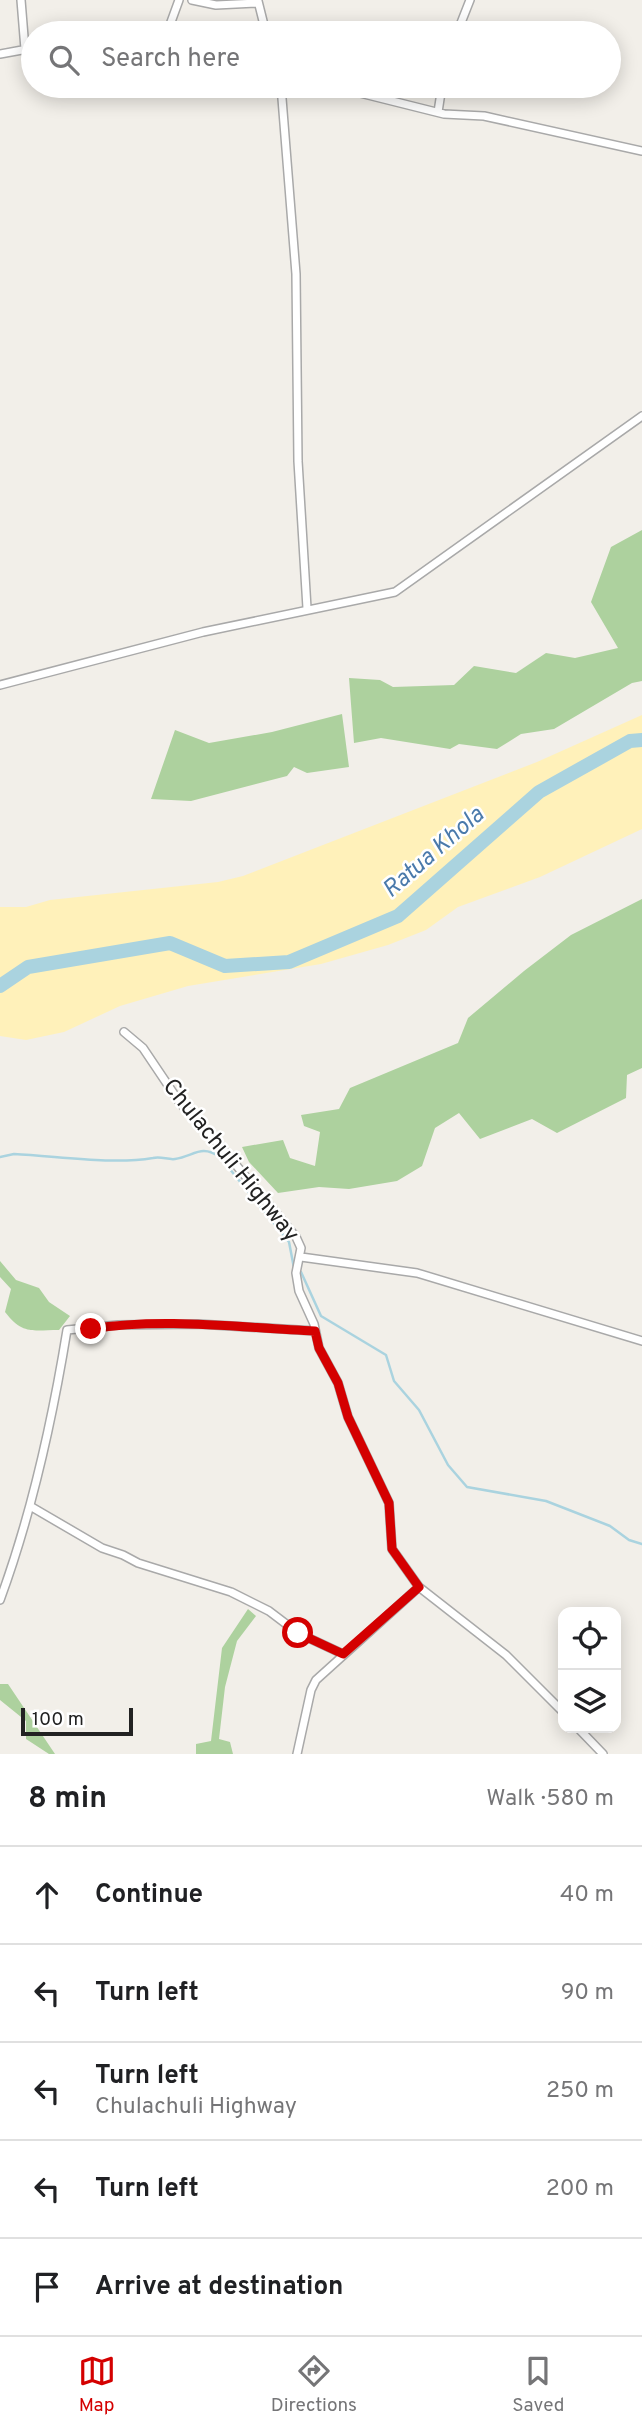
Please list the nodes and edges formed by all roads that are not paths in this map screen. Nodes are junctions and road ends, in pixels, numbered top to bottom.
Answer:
1 (22, 0) edge
2 (179, 0) edge
3 (192, 0) edge
4 (470, 0) edge
5 (258, 1) edge
6 (25, 21) edge
7 (171, 21) edge
8 (263, 21) edge
9 (462, 21) edge
10 (21, 50) edge
11 (0, 54) edge
12 (282, 98) edge
13 (381, 98) edge
14 (440, 98) edge
15 (438, 112) junction
16 (642, 151) edge
17 (642, 416) edge
18 (307, 608) junction
19 (0, 685) edge
20 (124, 1032) dead end
21 (301, 1257) junction
22 (315, 1331) junction
23 (642, 1341) edge
24 (30, 1506) junction
25 (419, 1587) junction
26 (0, 1600) edge
27 (343, 1654) junction
28 (558, 1707) edge
29 (583, 1733) edge
30 (297, 1754) edge
31 (603, 1754) edge

1 - 6 street
2 - 7 street
3 - 5 street
4 - 9 street
5 - 8 street
10 - 11 street
12 - 18 street
13 - 15 street
14 - 15 street
15 - 16 street
17 - 18 street
18 - 19 street
20 - 21 street, Chulachuli Highway
21 - 22 street, Chulachuli Highway
21 - 23 street
22 - 24 street
22 - 25 street, Chulachuli Highway
24 - 26 street
24 - 27 street
25 - 27 street
25 - 28 street, Chulachuli Highway
27 - 30 street
29 - 31 street

